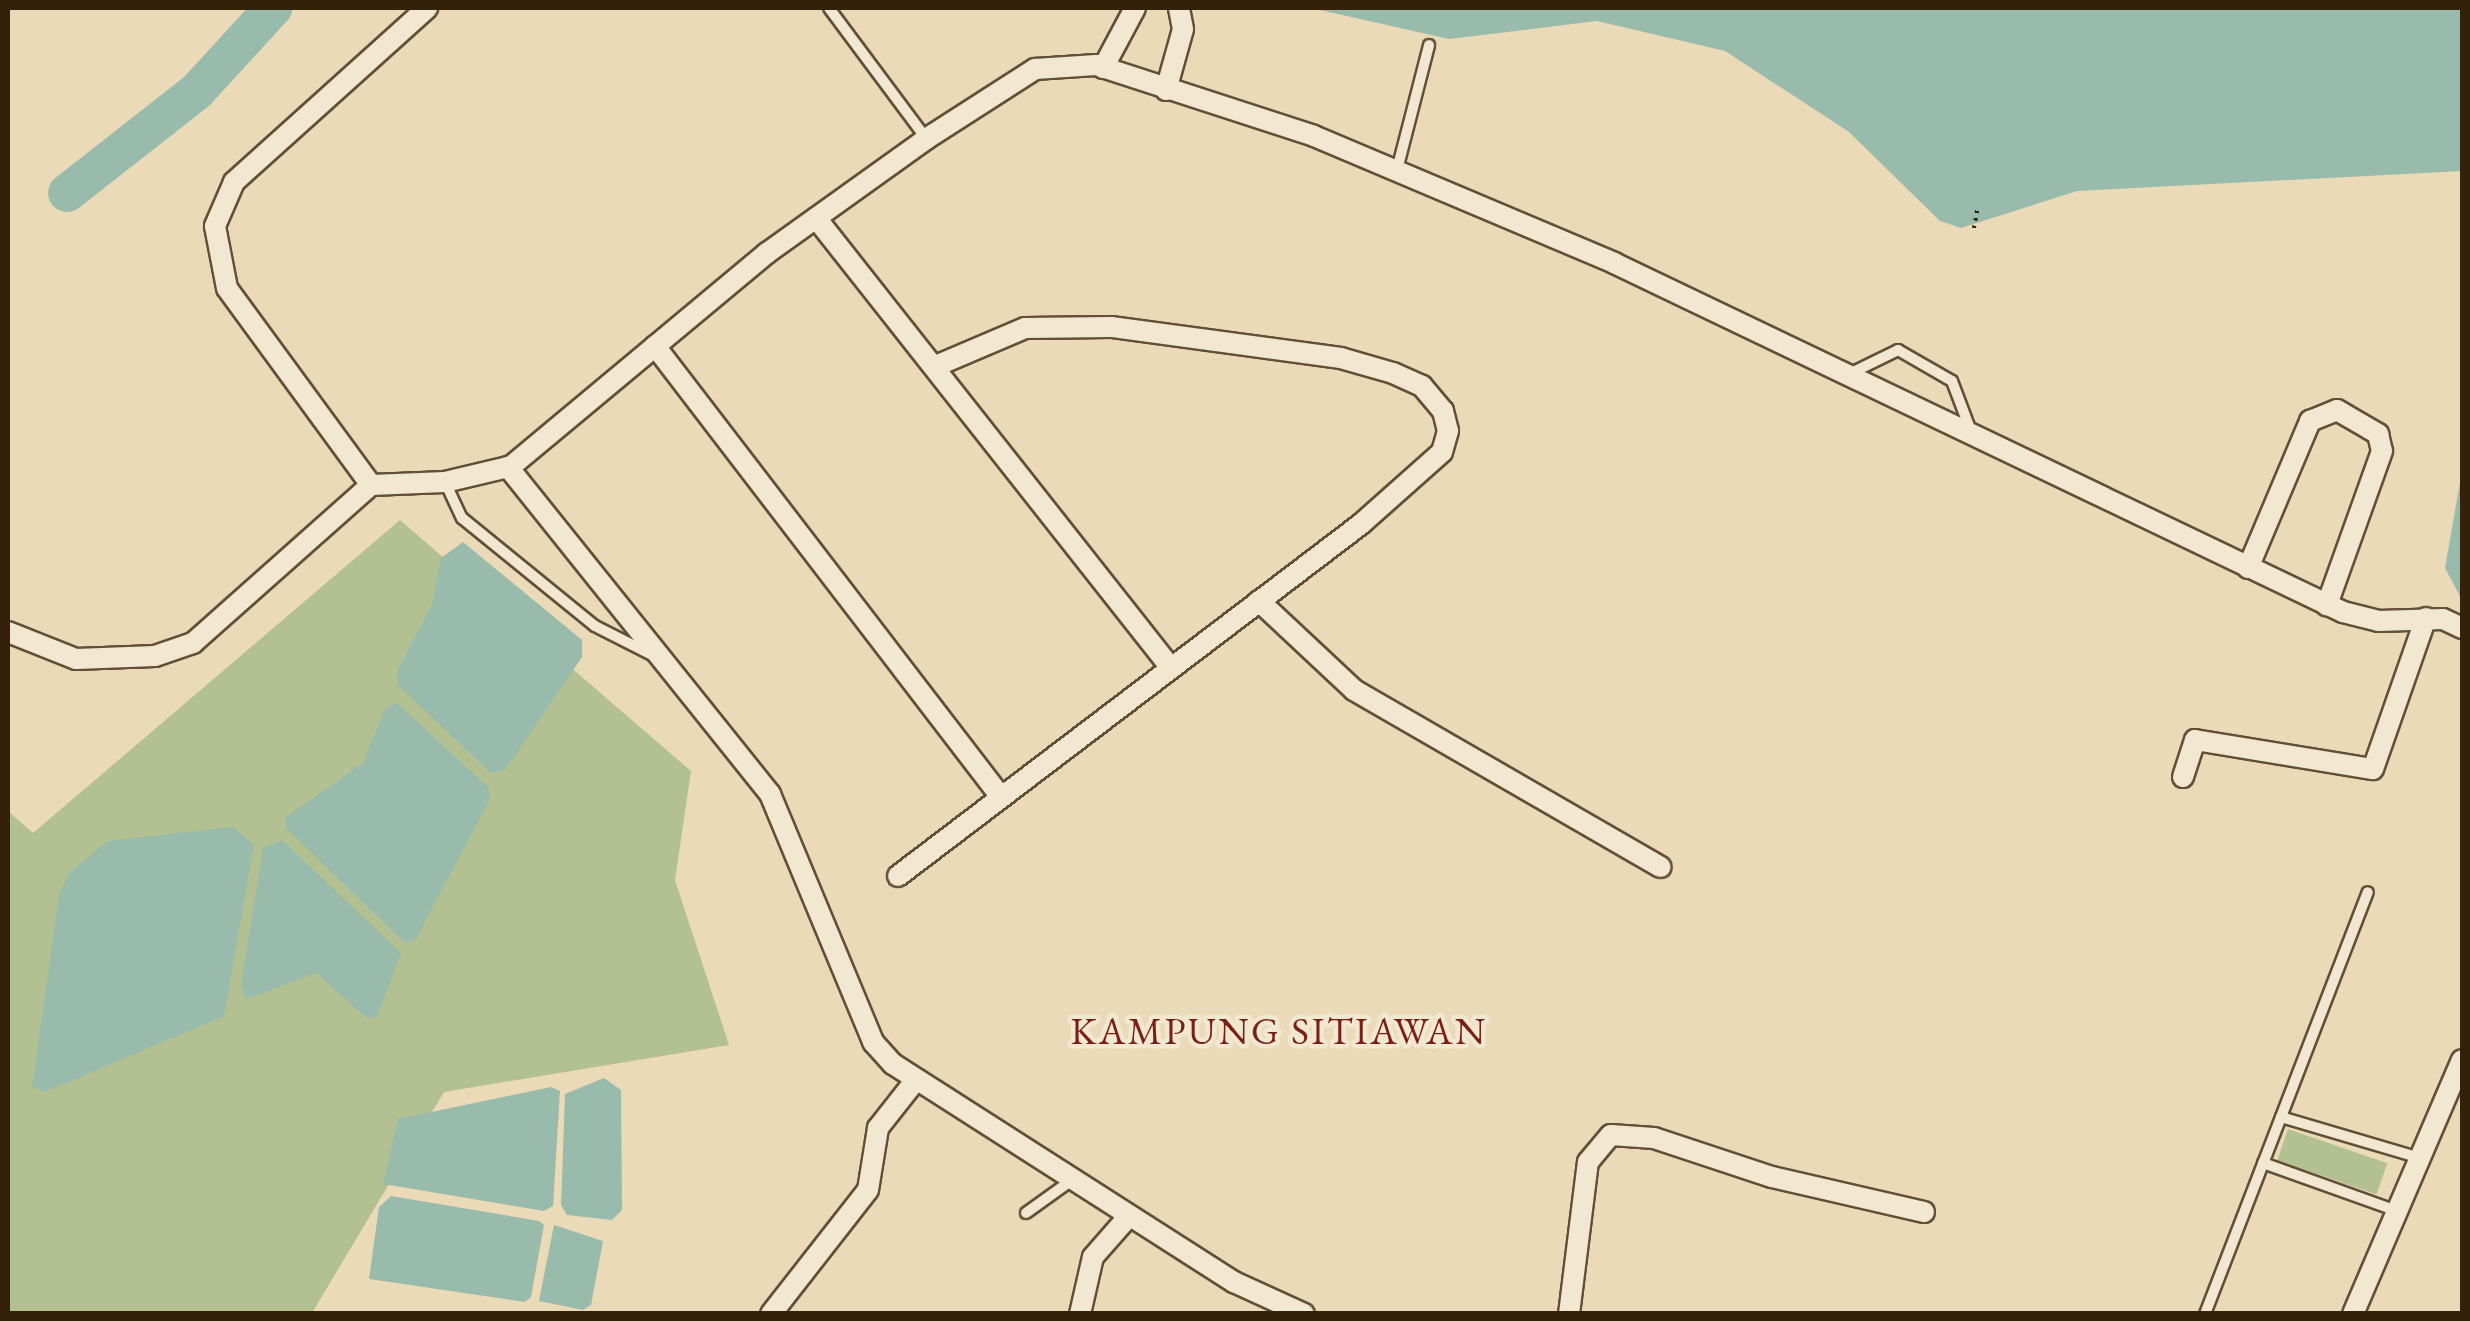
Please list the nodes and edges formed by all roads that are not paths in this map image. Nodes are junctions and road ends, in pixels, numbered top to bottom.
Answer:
1 (427, 8) edge
2 (829, 8) edge
3 (1135, 8) edge
4 (1179, 8) edge
5 (1430, 46) dead end
6 (1103, 68) junction
7 (1166, 90) junction
8 (926, 139) junction
9 (1397, 171) junction
10 (816, 218) junction
11 (655, 346) junction
12 (936, 366) junction
13 (1842, 378) junction
14 (1972, 439) junction
15 (508, 468) junction
16 (445, 482) junction
17 (371, 485) junction
18 (2248, 568) junction
19 (1259, 602) junction
20 (2328, 605) junction
21 (2426, 618) junction
22 (2462, 628) edge
23 (8, 632) edge
24 (661, 659) junction
25 (1171, 668) junction
26 (2184, 777) dead end
27 (1001, 797) junction
28 (1661, 868) dead end
29 (898, 876) dead end
30 (2368, 892) dead end
31 (2462, 1060) edge
32 (915, 1081) junction
33 (2281, 1117) junction
34 (2421, 1158) junction
35 (2263, 1163) junction
36 (1072, 1180) junction
37 (1026, 1212) dead end
38 (1924, 1212) dead end
39 (2398, 1212) junction
40 (1129, 1216) junction
41 (771, 1314) edge
42 (1080, 1314) edge
43 (1304, 1314) edge
44 (1569, 1314) edge
45 (2205, 1314) edge
46 (2353, 1314) edge

1 - 17 street
2 - 8 lane
3 - 6 street
4 - 7 street
5 - 9 lane
6 - 7 street
6 - 8 street
7 - 9 street
8 - 10 street
9 - 13 street
10 - 11 street
10 - 12 street
11 - 15 street
11 - 27 street
12 - 19 street
12 - 25 street
13 - 14 street
13 - 14 lane
14 - 18 street
15 - 16 street
15 - 24 street
16 - 17 street
16 - 24 lane
17 - 23 street
18 - 20 street
18 - 20 street
19 - 25 street
19 - 28 street
20 - 21 street
21 - 22 street
21 - 26 street
24 - 32 street
25 - 27 street
27 - 29 street
30 - 33 lane
31 - 34 street
32 - 36 street
32 - 41 street
33 - 34 lane
33 - 35 lane
34 - 39 street
35 - 39 lane
35 - 45 lane
36 - 37 lane
36 - 40 street
38 - 44 street
39 - 46 street
40 - 42 street
40 - 43 street

